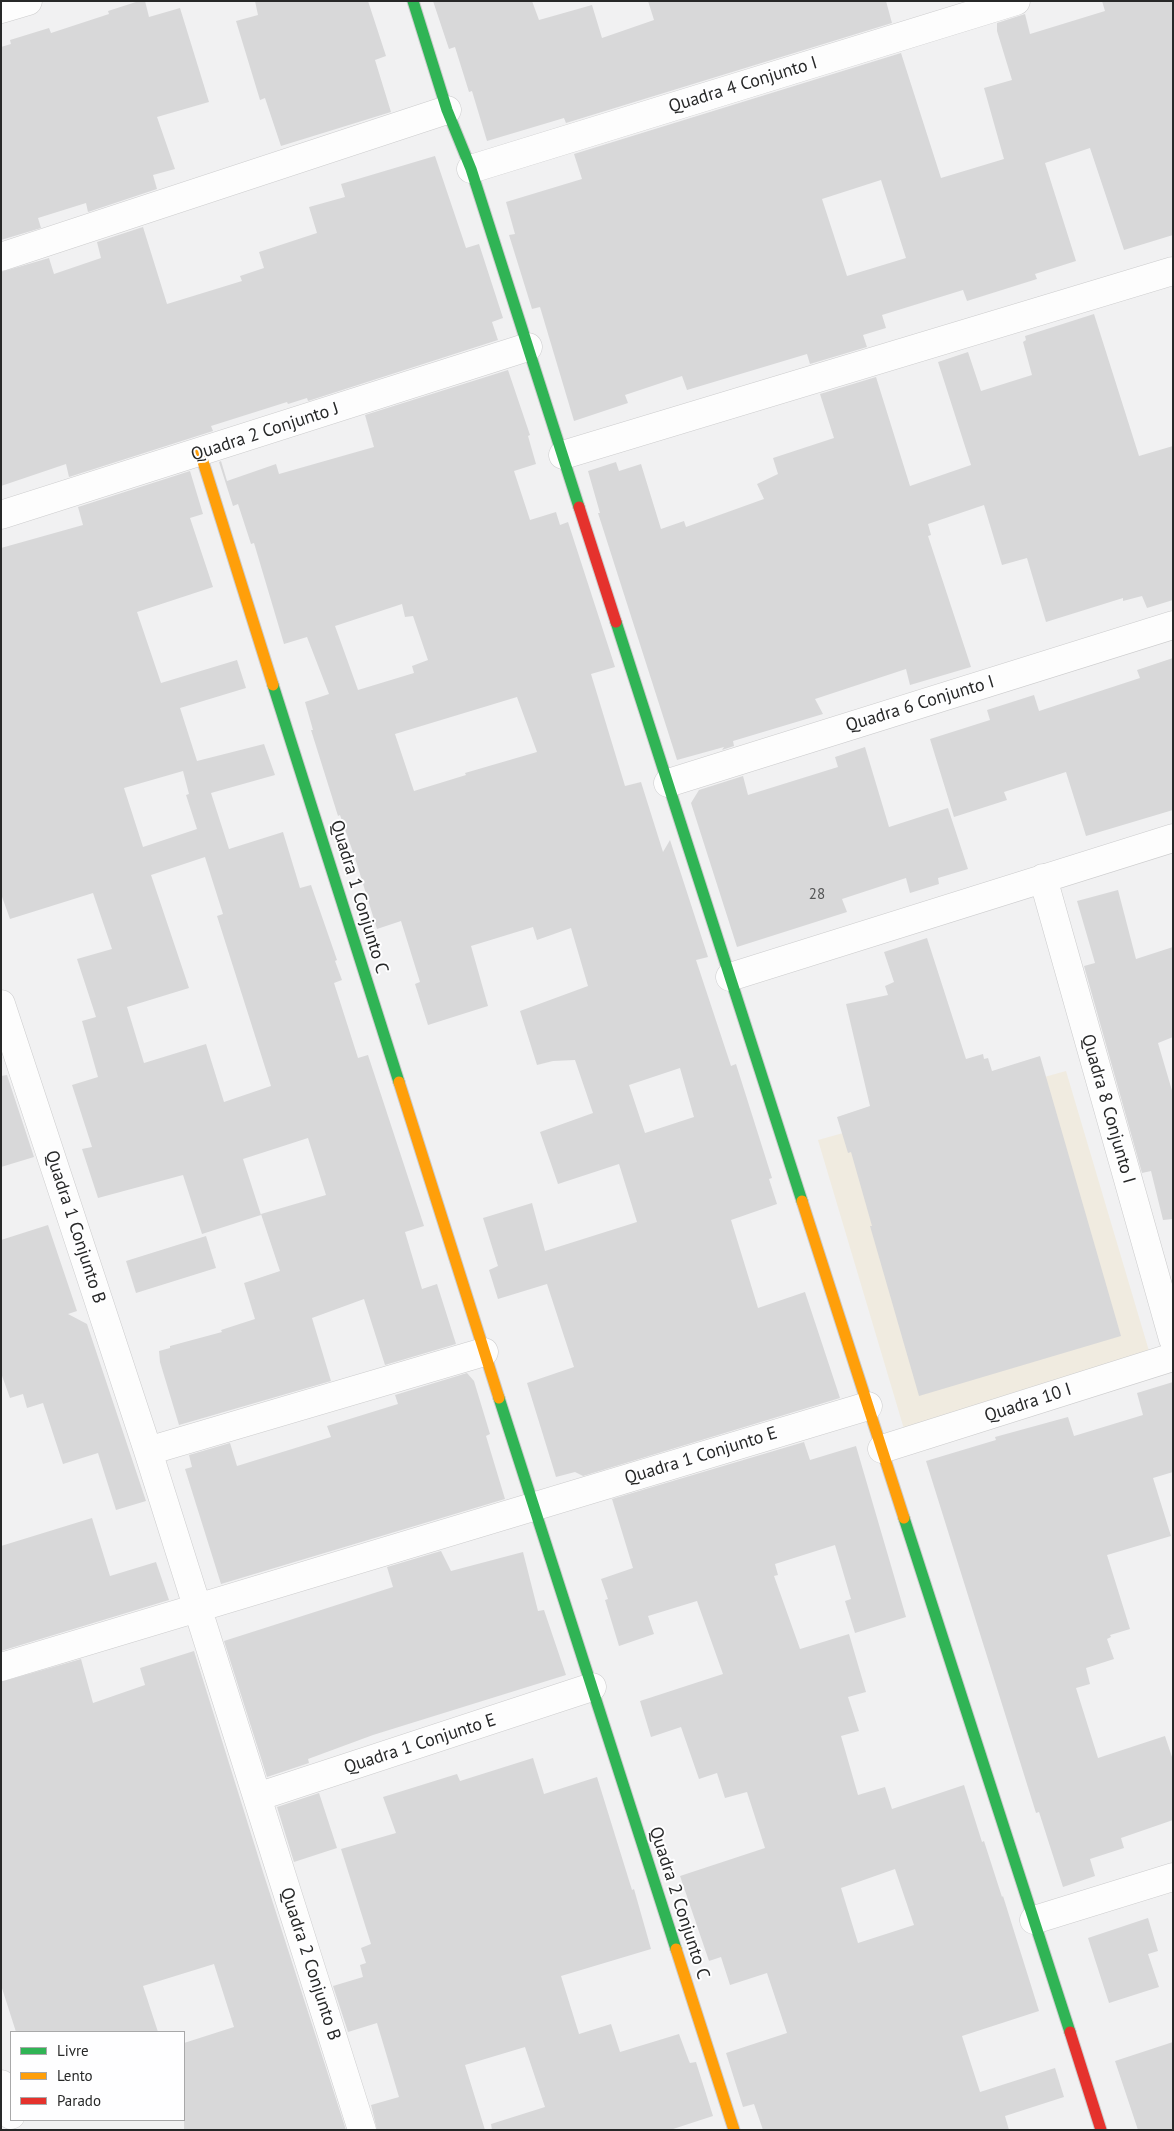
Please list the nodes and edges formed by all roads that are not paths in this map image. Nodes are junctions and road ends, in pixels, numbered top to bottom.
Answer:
1 (28, 1) edge
2 (414, 1) edge
3 (1016, 1) edge
4 (1, 9) edge
5 (446, 110) junction
6 (471, 169) junction
7 (1, 257) edge
8 (1173, 270) edge
9 (528, 347) junction
10 (200, 452) junction
11 (563, 456) junction
12 (1, 515) edge
13 (1173, 625) edge
14 (668, 782) junction
15 (1173, 838) edge
16 (1043, 878) junction
17 (730, 977) junction
18 (1, 1004) edge
19 (1173, 1339) edge
20 (484, 1352) junction
21 (1173, 1357) edge
22 (868, 1406) junction
23 (882, 1449) junction
24 (148, 1451) junction
25 (534, 1507) junction
26 (198, 1608) junction
27 (1, 1667) edge
28 (592, 1687) junction
29 (258, 1797) junction
30 (1173, 1877) edge
31 (1034, 1920) junction
32 (1, 2084) edge
33 (10, 2112) edge
34 (362, 2130) edge
35 (734, 2130) edge
36 (1101, 2130) edge

1 - 4 street
2 - 5 street
3 - 6 street, Quadra 4 Conjunto I
5 - 6 street
5 - 7 street
6 - 9 street
8 - 11 street
9 - 10 street, Quadra 2 Conjunto J
9 - 11 street
10 - 12 street, Quadra 2 Conjunto J
10 - 20 street, Quadra 1 Conjunto C
11 - 14 street
13 - 14 street, Quadra 6 Conjunto I
14 - 17 street
15 - 16 street
16 - 17 street
16 - 19 street, Quadra 8 Conjunto I
17 - 22 street
18 - 24 street, Quadra 1 Conjunto B
20 - 24 street
20 - 25 street
21 - 23 street, Quadra 10 I
22 - 23 street
22 - 25 street, Quadra 1 Conjunto E
23 - 31 street
24 - 26 street
25 - 26 street, Quadra 1 Conjunto E
25 - 28 street
26 - 27 street, Quadra 1 Conjunto E
26 - 29 street
28 - 29 street, Quadra 1 Conjunto E
28 - 35 street, Quadra 2 Conjunto C
29 - 34 street, Quadra 2 Conjunto B
30 - 31 street
31 - 36 street
32 - 33 street

